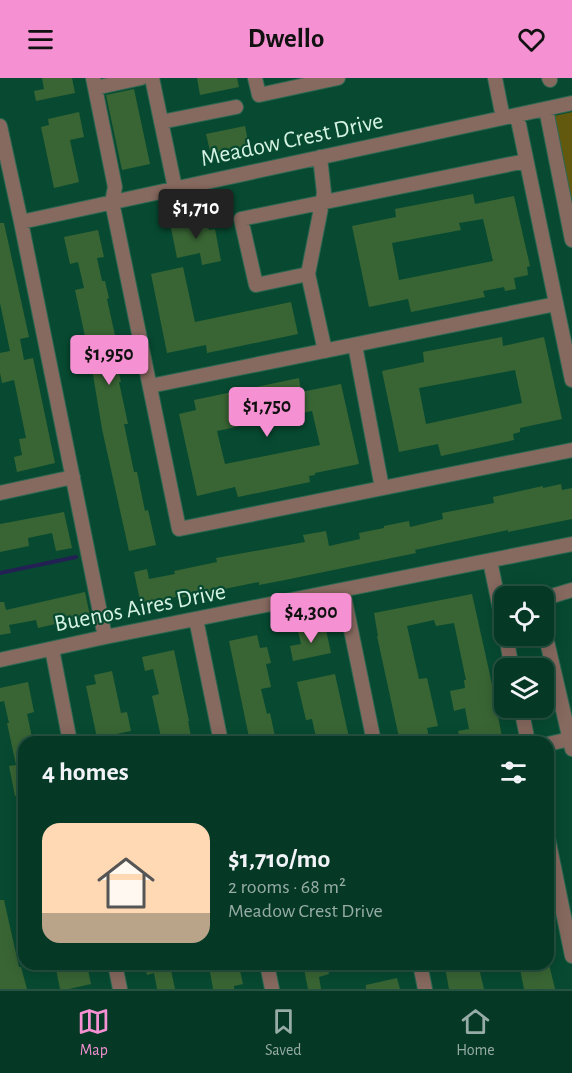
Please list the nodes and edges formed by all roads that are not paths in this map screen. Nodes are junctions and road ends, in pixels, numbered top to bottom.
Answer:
1 (141, 78) edge
2 (152, 78) edge
3 (255, 78) edge
4 (338, 78) edge
5 (495, 78) edge
6 (94, 83) edge
7 (572, 103) edge
8 (236, 107) dead end
9 (546, 109) junction
10 (510, 117) junction
11 (161, 122) junction
12 (0, 126) edge
13 (320, 157) junction
14 (526, 161) junction
15 (175, 188) junction
16 (112, 202) junction
17 (322, 202) junction
18 (21, 222) junction
19 (572, 240) edge
20 (308, 274) junction
21 (556, 304) junction
22 (355, 345) junction
23 (325, 351) junction
24 (572, 380) edge
25 (150, 386) junction
26 (572, 450) edge
27 (73, 477) junction
28 (382, 488) junction
29 (0, 493) edge
30 (572, 544) edge
31 (490, 561) junction
32 (495, 586) edge
33 (572, 590) edge
34 (343, 591) junction
35 (554, 595) edge
36 (196, 619) junction
37 (105, 637) junction
38 (548, 646) edge
39 (52, 649) junction
40 (0, 660) edge
41 (522, 718) edge
42 (69, 736) edge
43 (220, 736) edge
44 (373, 736) edge
45 (527, 736) edge
46 (554, 744) edge
47 (571, 744) edge
48 (554, 868) edge
49 (572, 956) edge
50 (116, 970) edge
51 (268, 970) edge
52 (421, 970) edge
53 (120, 989) edge
54 (272, 989) edge
55 (425, 989) edge

1 - 6 street
2 - 11 street
3 - 4 street
5 - 10 street
6 - 16 street
7 - 9 street, Meadow Crest Drive
8 - 11 street
9 - 10 street, Meadow Crest Drive
9 - 19 street
10 - 13 street, Meadow Crest Drive
10 - 14 street
11 - 15 street
12 - 18 street
13 - 15 street, Meadow Crest Drive
13 - 17 street
14 - 17 street
14 - 21 street
15 - 16 street, Meadow Crest Drive
16 - 18 street, Meadow Crest Drive
16 - 25 street
17 - 20 street
17 - 20 street
18 - 27 street
20 - 23 street
21 - 22 street
21 - 24 street
22 - 23 street
22 - 28 street
23 - 25 street
25 - 28 street
26 - 28 street
27 - 29 street
27 - 37 street
30 - 31 street, Buenos Aires Drive
31 - 32 street
31 - 34 street, Buenos Aires Drive
33 - 35 street
34 - 36 street, Buenos Aires Drive
34 - 44 street
36 - 37 street, Buenos Aires Drive
36 - 43 street
37 - 39 street, Buenos Aires Drive
38 - 47 street
39 - 40 street, Buenos Aires Drive
39 - 42 street
41 - 45 street
46 - 47 street
48 - 49 street
50 - 53 street
51 - 54 street
52 - 55 street

